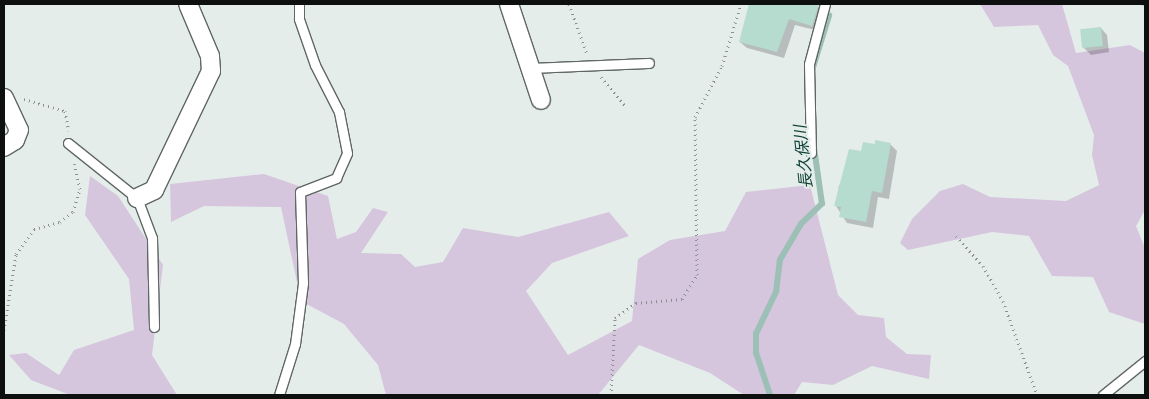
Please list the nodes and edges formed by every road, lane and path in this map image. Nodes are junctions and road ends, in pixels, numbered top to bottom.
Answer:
1 (188, 4) edge
2 (299, 4) edge
3 (509, 4) edge
4 (741, 4) edge
5 (825, 4) edge
6 (649, 63) dead end
7 (528, 68) junction
8 (12, 98) edge
9 (541, 100) dead end
10 (68, 144) junction
11 (4, 147) edge
12 (811, 153) dead end
13 (137, 198) junction
14 (956, 236) dead end
15 (154, 327) dead end
16 (4, 330) edge
17 (1145, 362) edge
18 (279, 395) edge
19 (611, 395) edge
20 (1037, 395) edge
21 (1103, 395) edge

1 - 13 street
2 - 18 lane
3 - 7 street
4 - 19 path
5 - 12 lane
6 - 7 lane
7 - 9 street
8 - 10 path
8 - 11 street
10 - 13 lane
10 - 16 path
13 - 15 lane
14 - 20 path
17 - 21 lane

